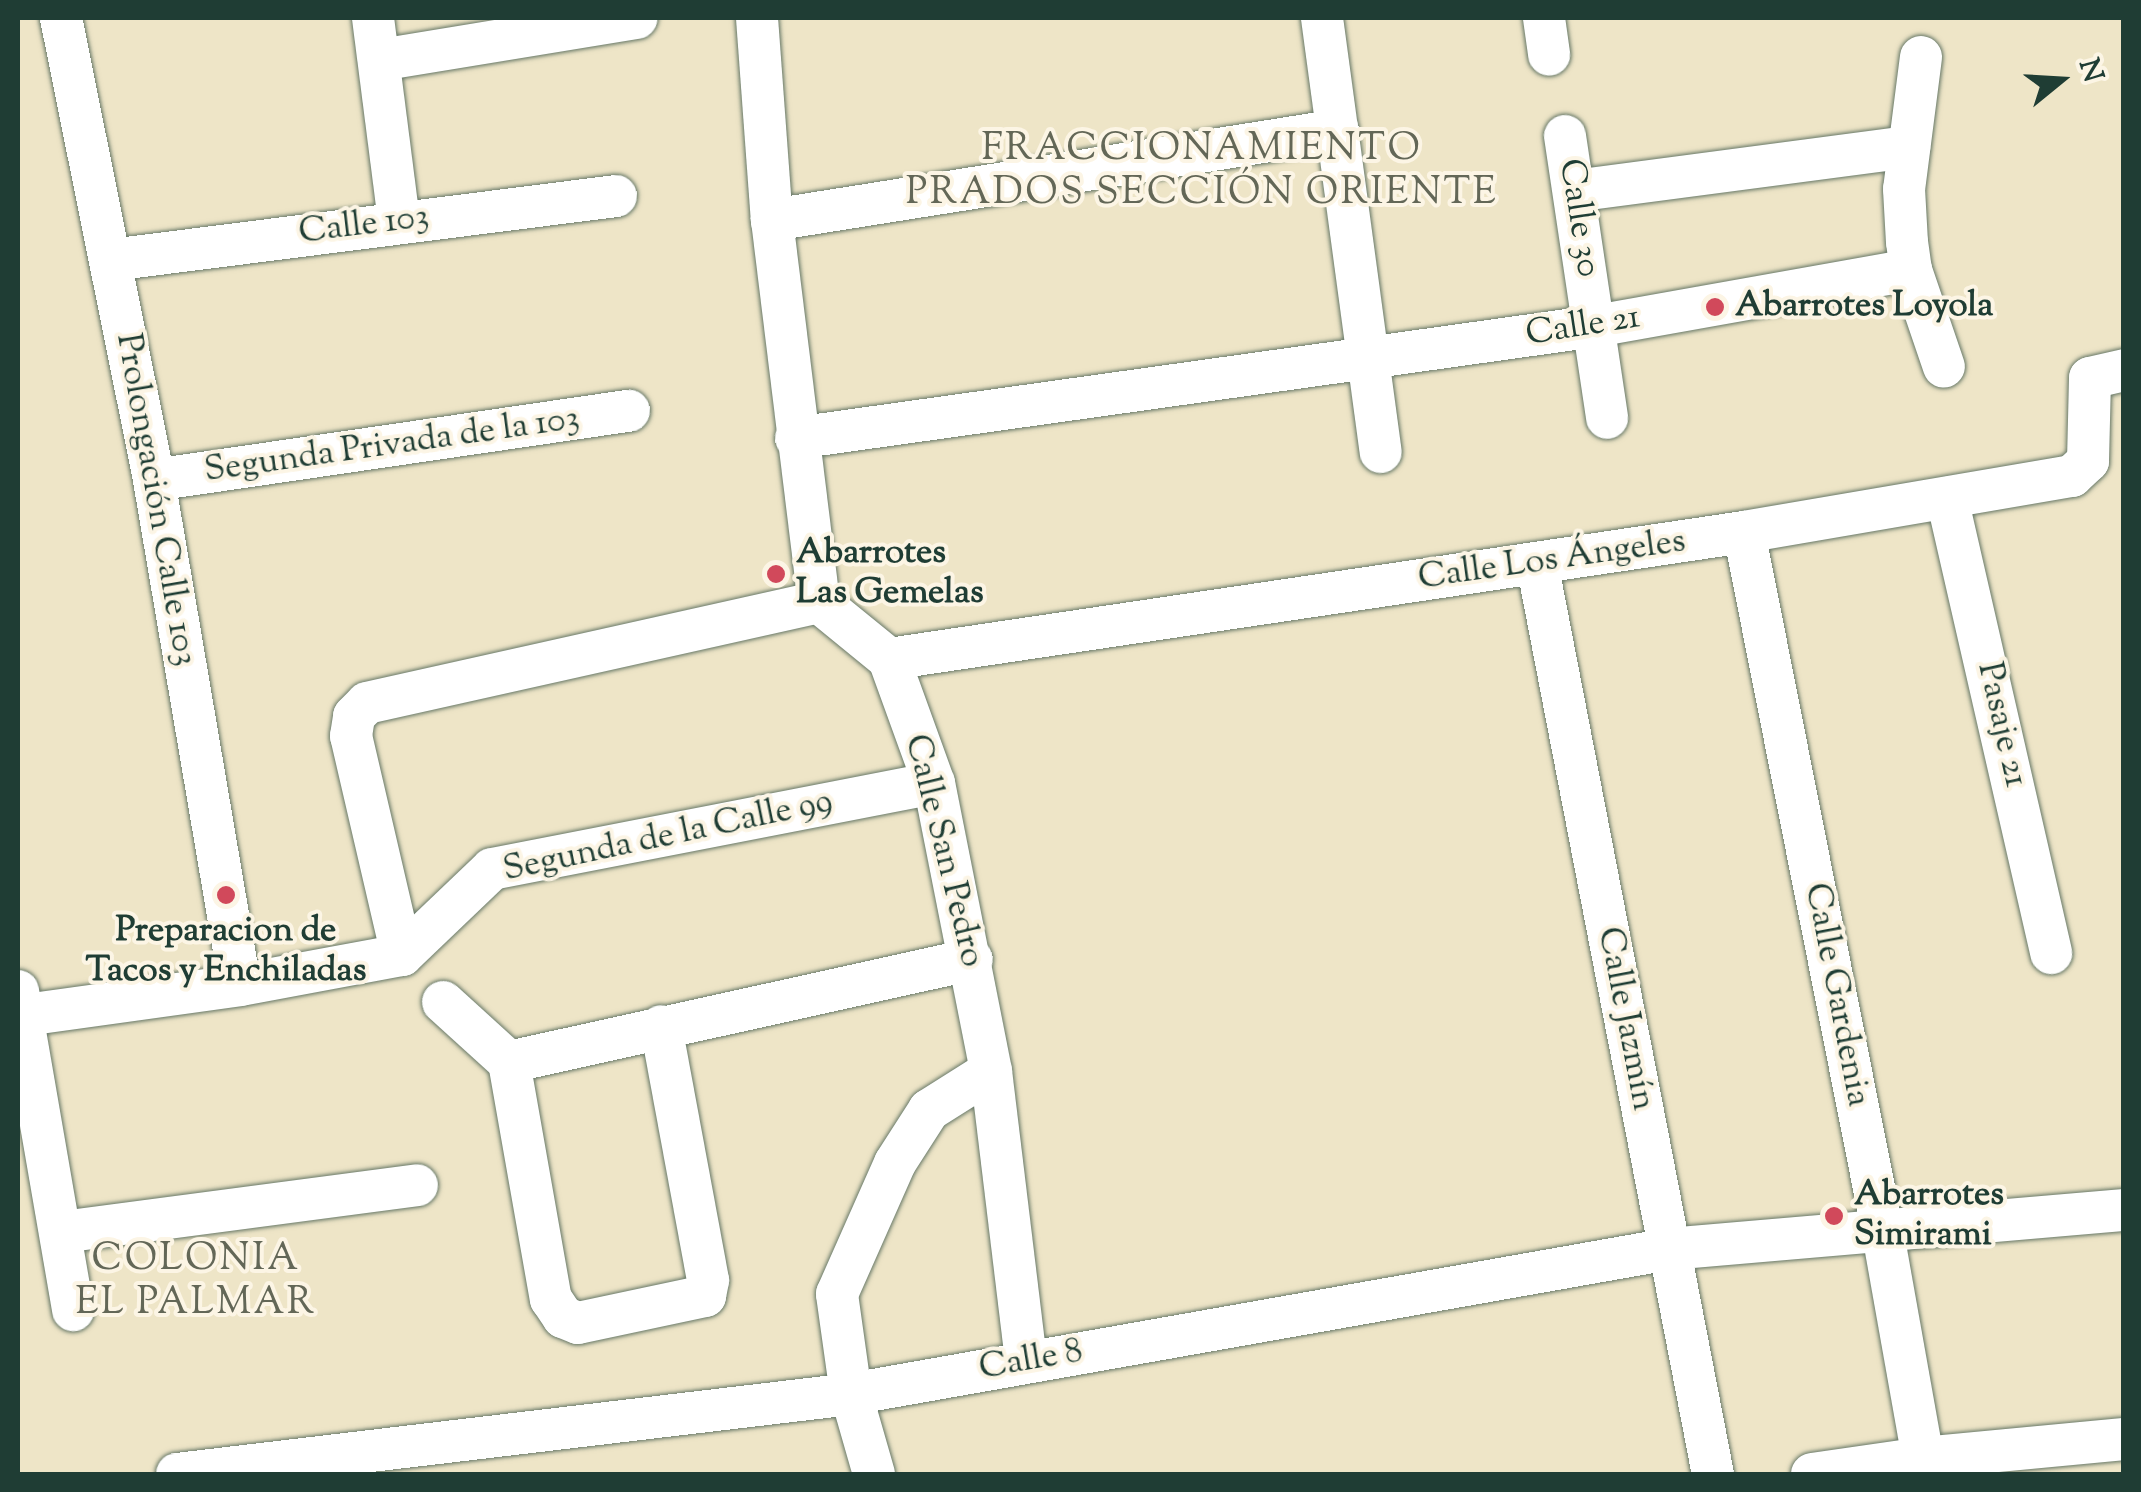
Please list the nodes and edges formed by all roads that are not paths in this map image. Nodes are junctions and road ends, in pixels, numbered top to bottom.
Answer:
1 (61, 18) edge
2 (373, 18) edge
3 (637, 18) edge
4 (758, 18) edge
5 (1322, 18) edge
6 (1921, 58) dead end
7 (380, 60) junction
8 (1338, 130) junction
9 (1565, 136) dead end
10 (1909, 146) junction
11 (1574, 191) junction
12 (616, 196) dead end
13 (399, 220) junction
14 (772, 220) junction
15 (111, 260) junction
16 (1911, 270) junction
17 (1596, 326) junction
18 (1371, 356) junction
19 (1944, 367) dead end
20 (2124, 370) edge
21 (629, 412) dead end
22 (1607, 418) dead end
23 (796, 438) junction
24 (1381, 452) dead end
25 (154, 480) junction
26 (1947, 498) junction
27 (1744, 532) junction
28 (1538, 563) junction
29 (819, 602) junction
30 (889, 659) junction
31 (934, 783) junction
32 (2051, 954) dead end
33 (402, 956) junction
34 (972, 959) junction
35 (240, 985) junction
36 (443, 1002) dead end
37 (19, 1007) edge
38 (661, 1026) junction
39 (509, 1062) junction
40 (991, 1071) junction
41 (417, 1185) dead end
42 (2124, 1210) edge
43 (1882, 1228) junction
44 (62, 1232) junction
45 (1669, 1249) junction
46 (72, 1310) dead end
47 (1026, 1362) junction
48 (851, 1394) junction
49 (2124, 1438) edge
50 (1923, 1458) junction
51 (176, 1474) edge
52 (874, 1474) edge
53 (1713, 1474) edge
54 (1812, 1474) edge

1 - 15 street, Prolongación Calle 103
2 - 7 street
3 - 7 street
4 - 14 street
5 - 8 street
6 - 10 street
7 - 13 street
8 - 14 street
8 - 18 street
9 - 11 street, Calle 30
10 - 11 street
10 - 16 street
11 - 17 street, Calle 30
12 - 13 street, Calle 103
13 - 15 street, Calle 103
14 - 23 street
15 - 25 street, Prolongación Calle 103
16 - 17 street, Calle 21
16 - 19 street
17 - 18 street, Calle 21
17 - 22 street, Calle 30
18 - 23 street, Calle 21
18 - 24 street
20 - 26 street, Calle Los Ángeles
21 - 25 street, Segunda Privada de la 103
23 - 29 street
25 - 35 street, Prolongación Calle 103
26 - 27 street, Calle Los Ángeles
26 - 32 street, Pasaje 21
27 - 28 street, Calle Los Ángeles
27 - 43 street, Calle Gardenia
28 - 30 street, Calle Los Ángeles
28 - 45 street, Calle Jazmín
29 - 30 street
29 - 33 street
30 - 31 street, Calle San Pedro
31 - 33 street, Segunda de la Calle 99
31 - 34 street, Calle San Pedro
33 - 35 street
34 - 38 street
34 - 40 street, Calle San Pedro
35 - 37 street
36 - 39 street
37 - 44 street
38 - 39 street
38 - 39 street
40 - 47 street, Calle San Pedro
40 - 48 street
41 - 44 street
42 - 43 street, Calle 8
43 - 45 street, Calle 8
43 - 50 street, Calle Gardenia
44 - 46 street
45 - 47 street, Calle 8
45 - 53 street, Calle Jazmín
47 - 48 street, Calle 8
48 - 51 street, Calle 8
48 - 52 street
49 - 50 street
50 - 54 street

